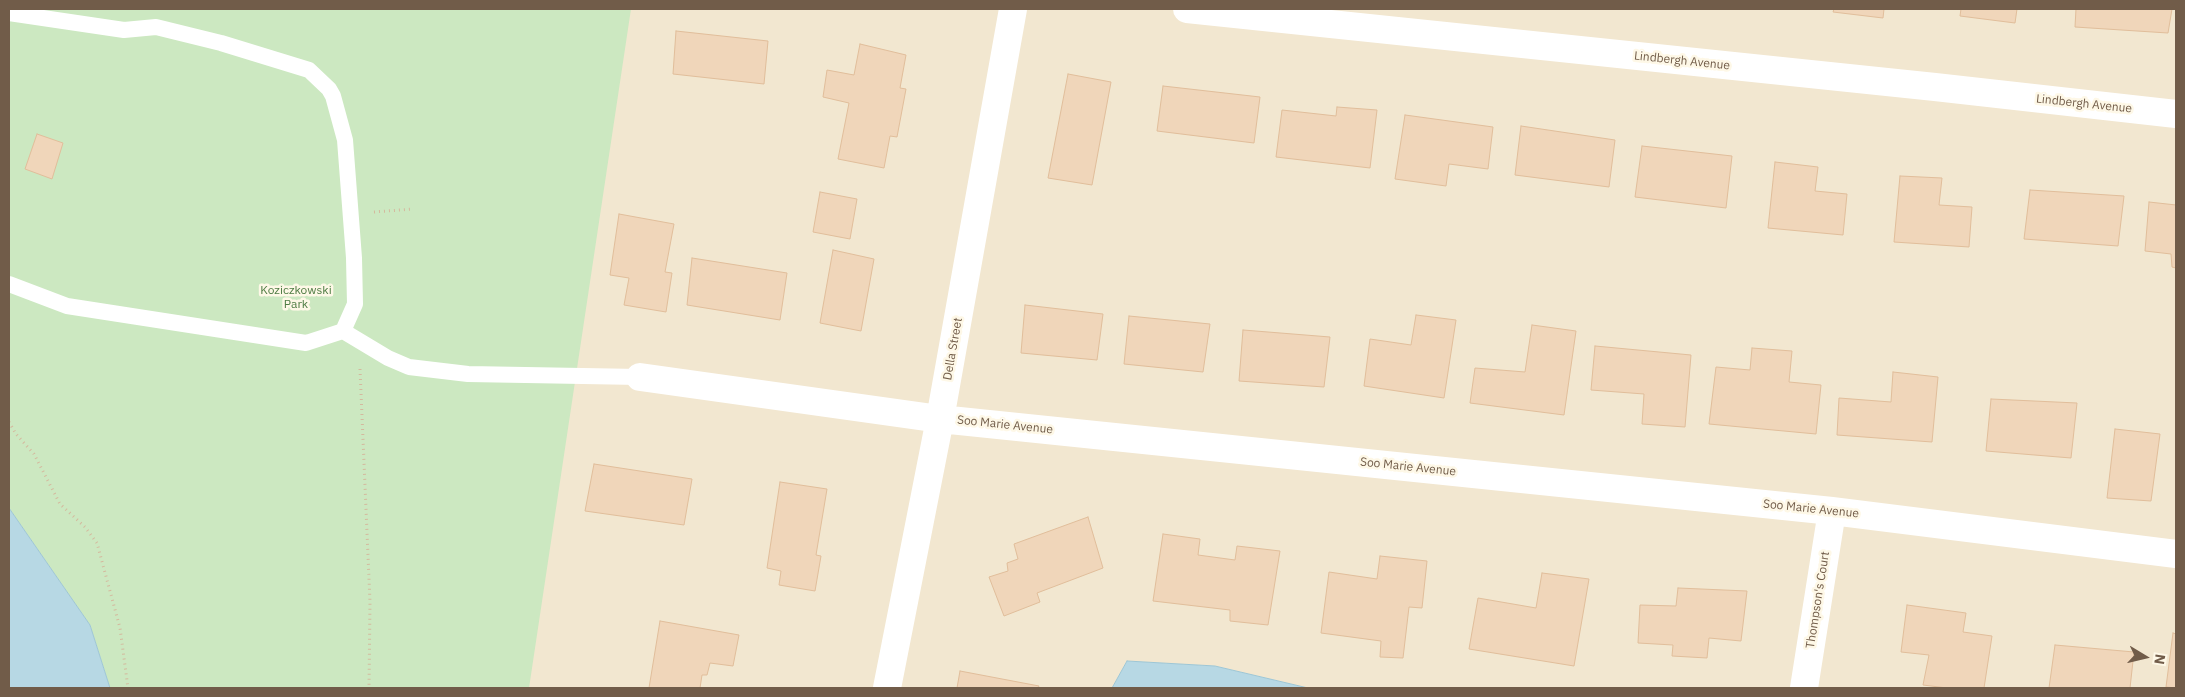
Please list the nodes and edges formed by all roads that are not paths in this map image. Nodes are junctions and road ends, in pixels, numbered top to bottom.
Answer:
1 (1013, 9) edge
2 (1187, 9) edge
3 (9, 13) edge
4 (2176, 114) edge
5 (9, 284) edge
6 (343, 331) junction
7 (640, 377) joint
8 (940, 419) junction
9 (1832, 511) junction
10 (2176, 554) edge
11 (887, 688) edge
12 (1804, 688) edge

1 - 8 street, Della Street
2 - 4 street, Lindbergh Avenue
3 - 6 lane
5 - 6 lane
6 - 7 lane
7 - 8 street, Soo Marie Avenue
8 - 9 street, Soo Marie Avenue
8 - 11 street, Della Street
9 - 10 street, Soo Marie Avenue
9 - 12 street, Thompson's Court

